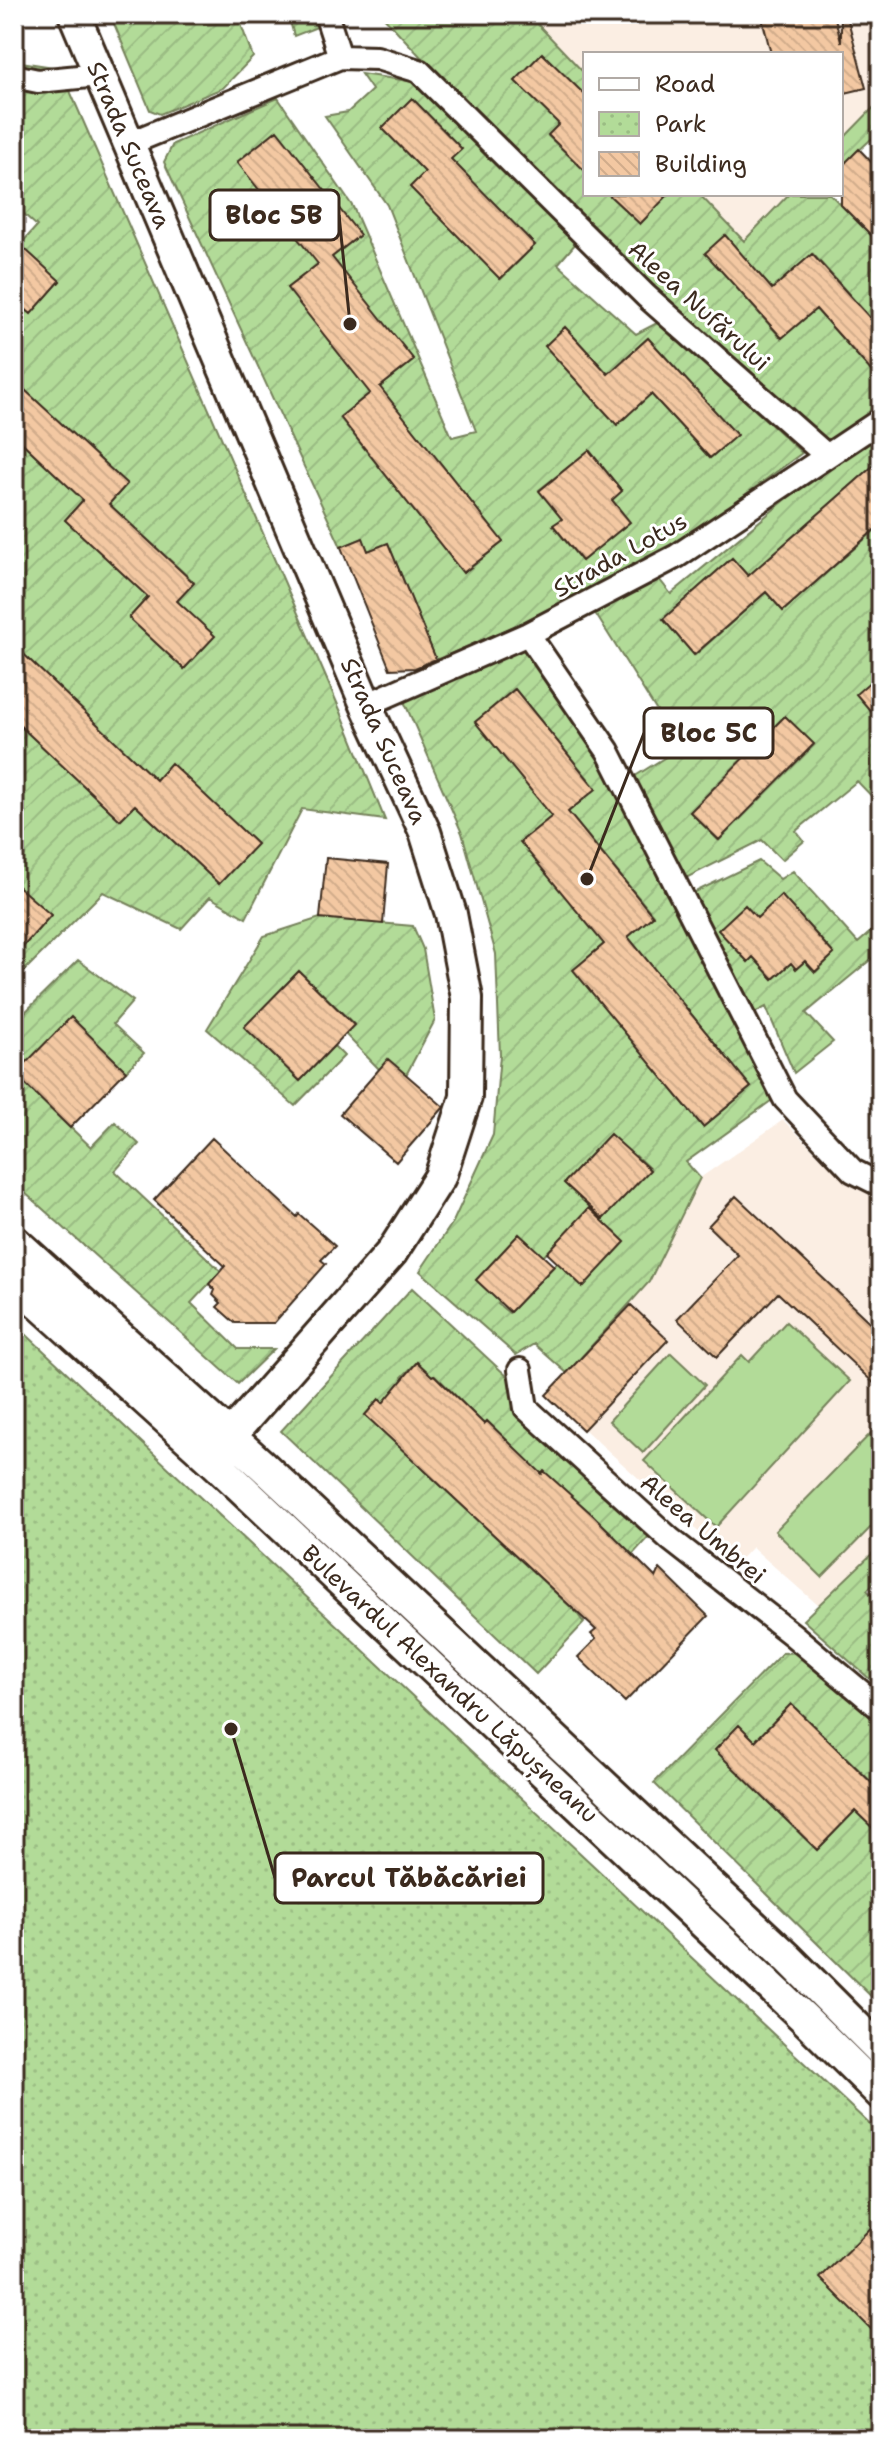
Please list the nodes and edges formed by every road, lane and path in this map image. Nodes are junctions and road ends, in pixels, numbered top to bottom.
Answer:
1 (74, 14) edge
2 (326, 14) edge
3 (340, 57) junction
4 (99, 75) junction
5 (14, 76) edge
6 (128, 144) junction
7 (881, 420) edge
8 (827, 456) junction
9 (528, 634) junction
10 (366, 705) junction
11 (881, 1185) edge
12 (14, 1241) edge
13 (14, 1281) edge
14 (520, 1370) dead end
15 (230, 1436) junction
16 (881, 1709) edge
17 (881, 2051) edge
18 (881, 2094) edge

1 - 4 main road, Strada Suceava
2 - 3 street
3 - 6 street, Aleea Nufărului
3 - 8 street, Aleea Nufărului
4 - 5 street
4 - 6 main road, Strada Suceava
6 - 10 main road, Strada Suceava
7 - 8 street, Strada Lotus
8 - 9 street, Strada Lotus
9 - 10 street, Strada Lotus
9 - 11 street
10 - 15 main road, Strada Suceava
12 - 15 main road, Bulevardul Alexandru Lăpușneanu
13 - 18 main road, Bulevardul Alexandru Lăpușneanu
14 - 16 street, Aleea Umbrei
15 - 17 main road, Bulevardul Alexandru Lăpușneanu

